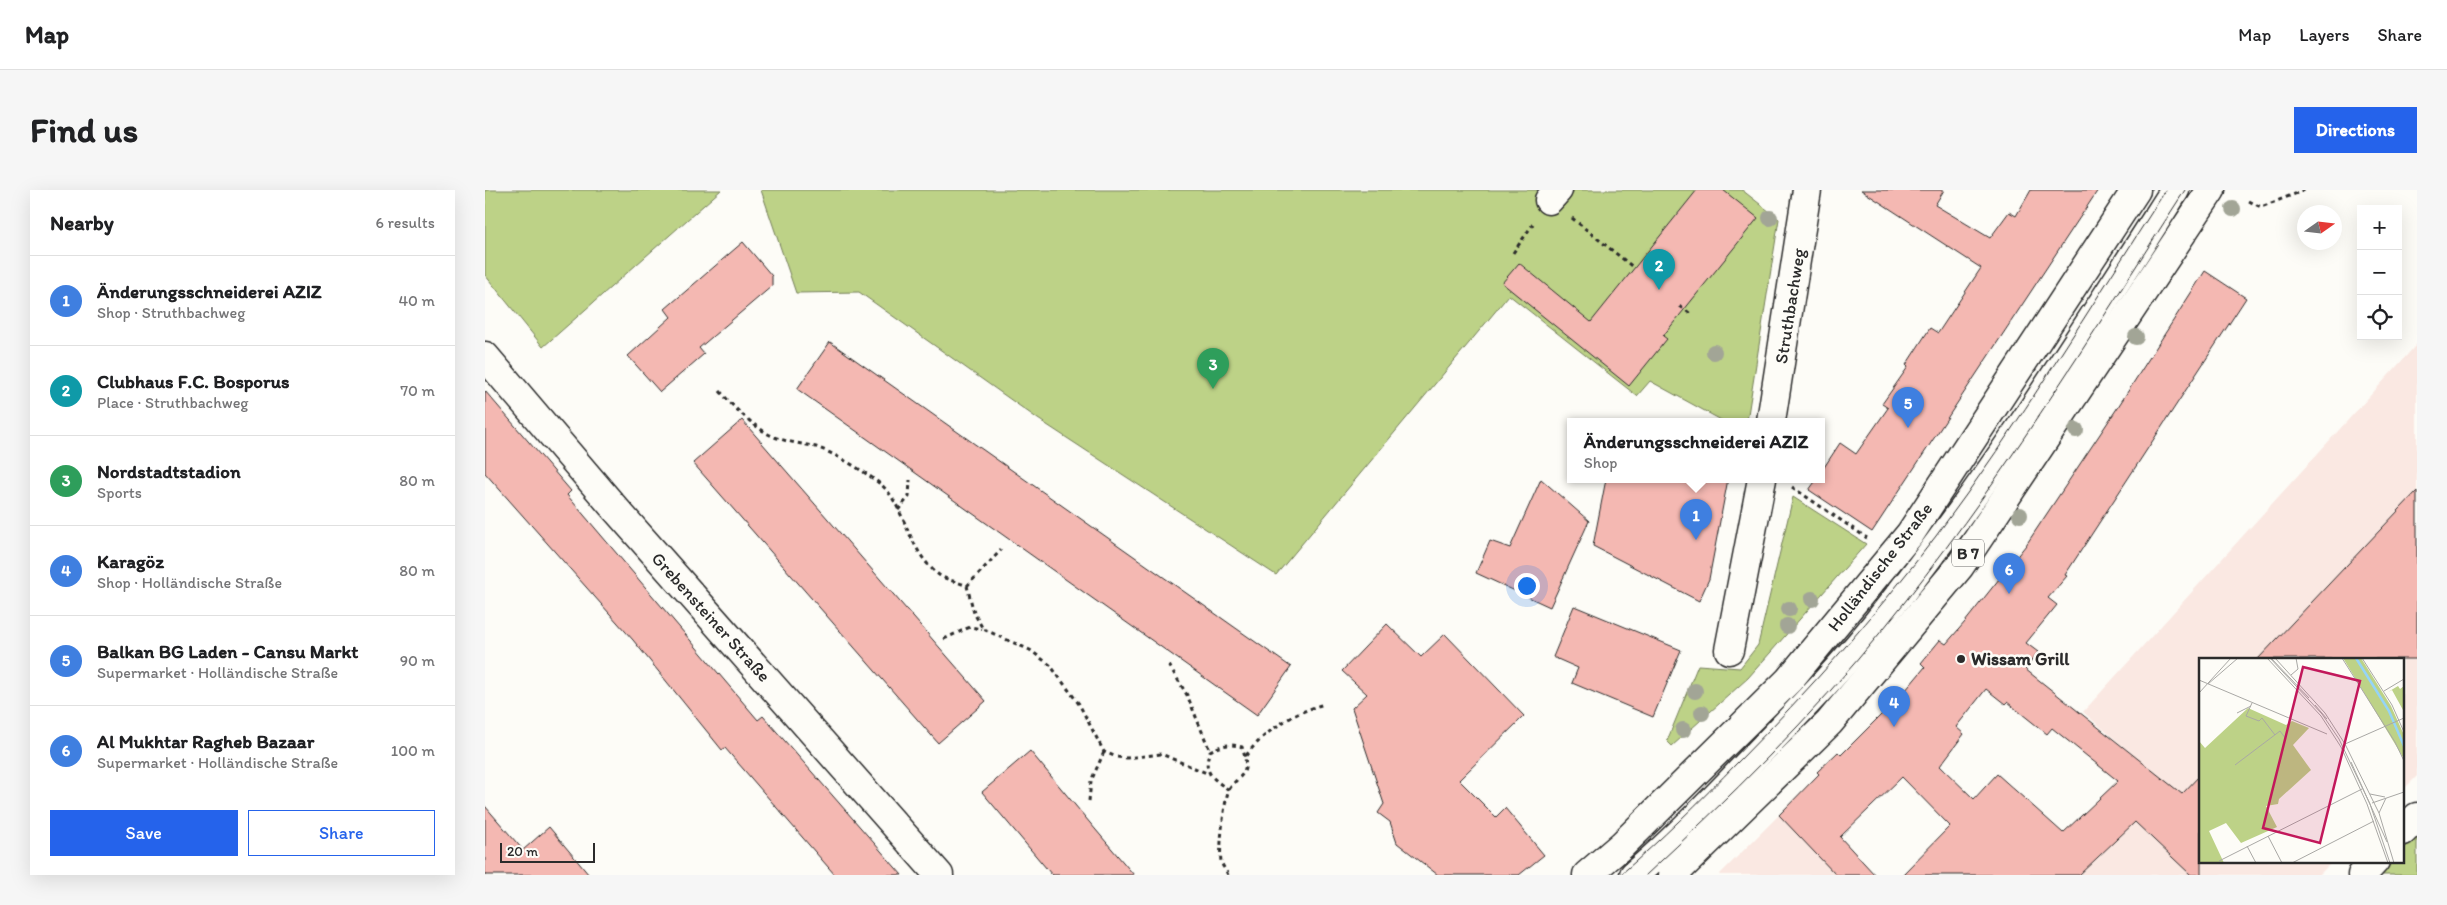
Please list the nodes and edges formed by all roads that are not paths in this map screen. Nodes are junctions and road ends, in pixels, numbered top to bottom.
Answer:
1 (1807, 190) edge
2 (2136, 190) edge
3 (2175, 190) edge
4 (2211, 190) edge
5 (485, 356) edge
6 (1771, 418) edge
7 (1761, 483) edge
8 (1729, 650) dead end
9 (2417, 817) edge
10 (2405, 830) edge
11 (2374, 862) edge
12 (939, 875) edge
13 (1587, 875) edge
14 (1633, 875) edge
15 (1673, 875) edge
16 (2363, 875) edge

1 - 6 main road, Struthbachweg
2 - 13 main road, Holländische Straße
3 - 14 main road
4 - 15 main road, B 7
5 - 12 main road, Grebensteiner Straße
7 - 8 main road
9 - 10 main road
11 - 16 main road

